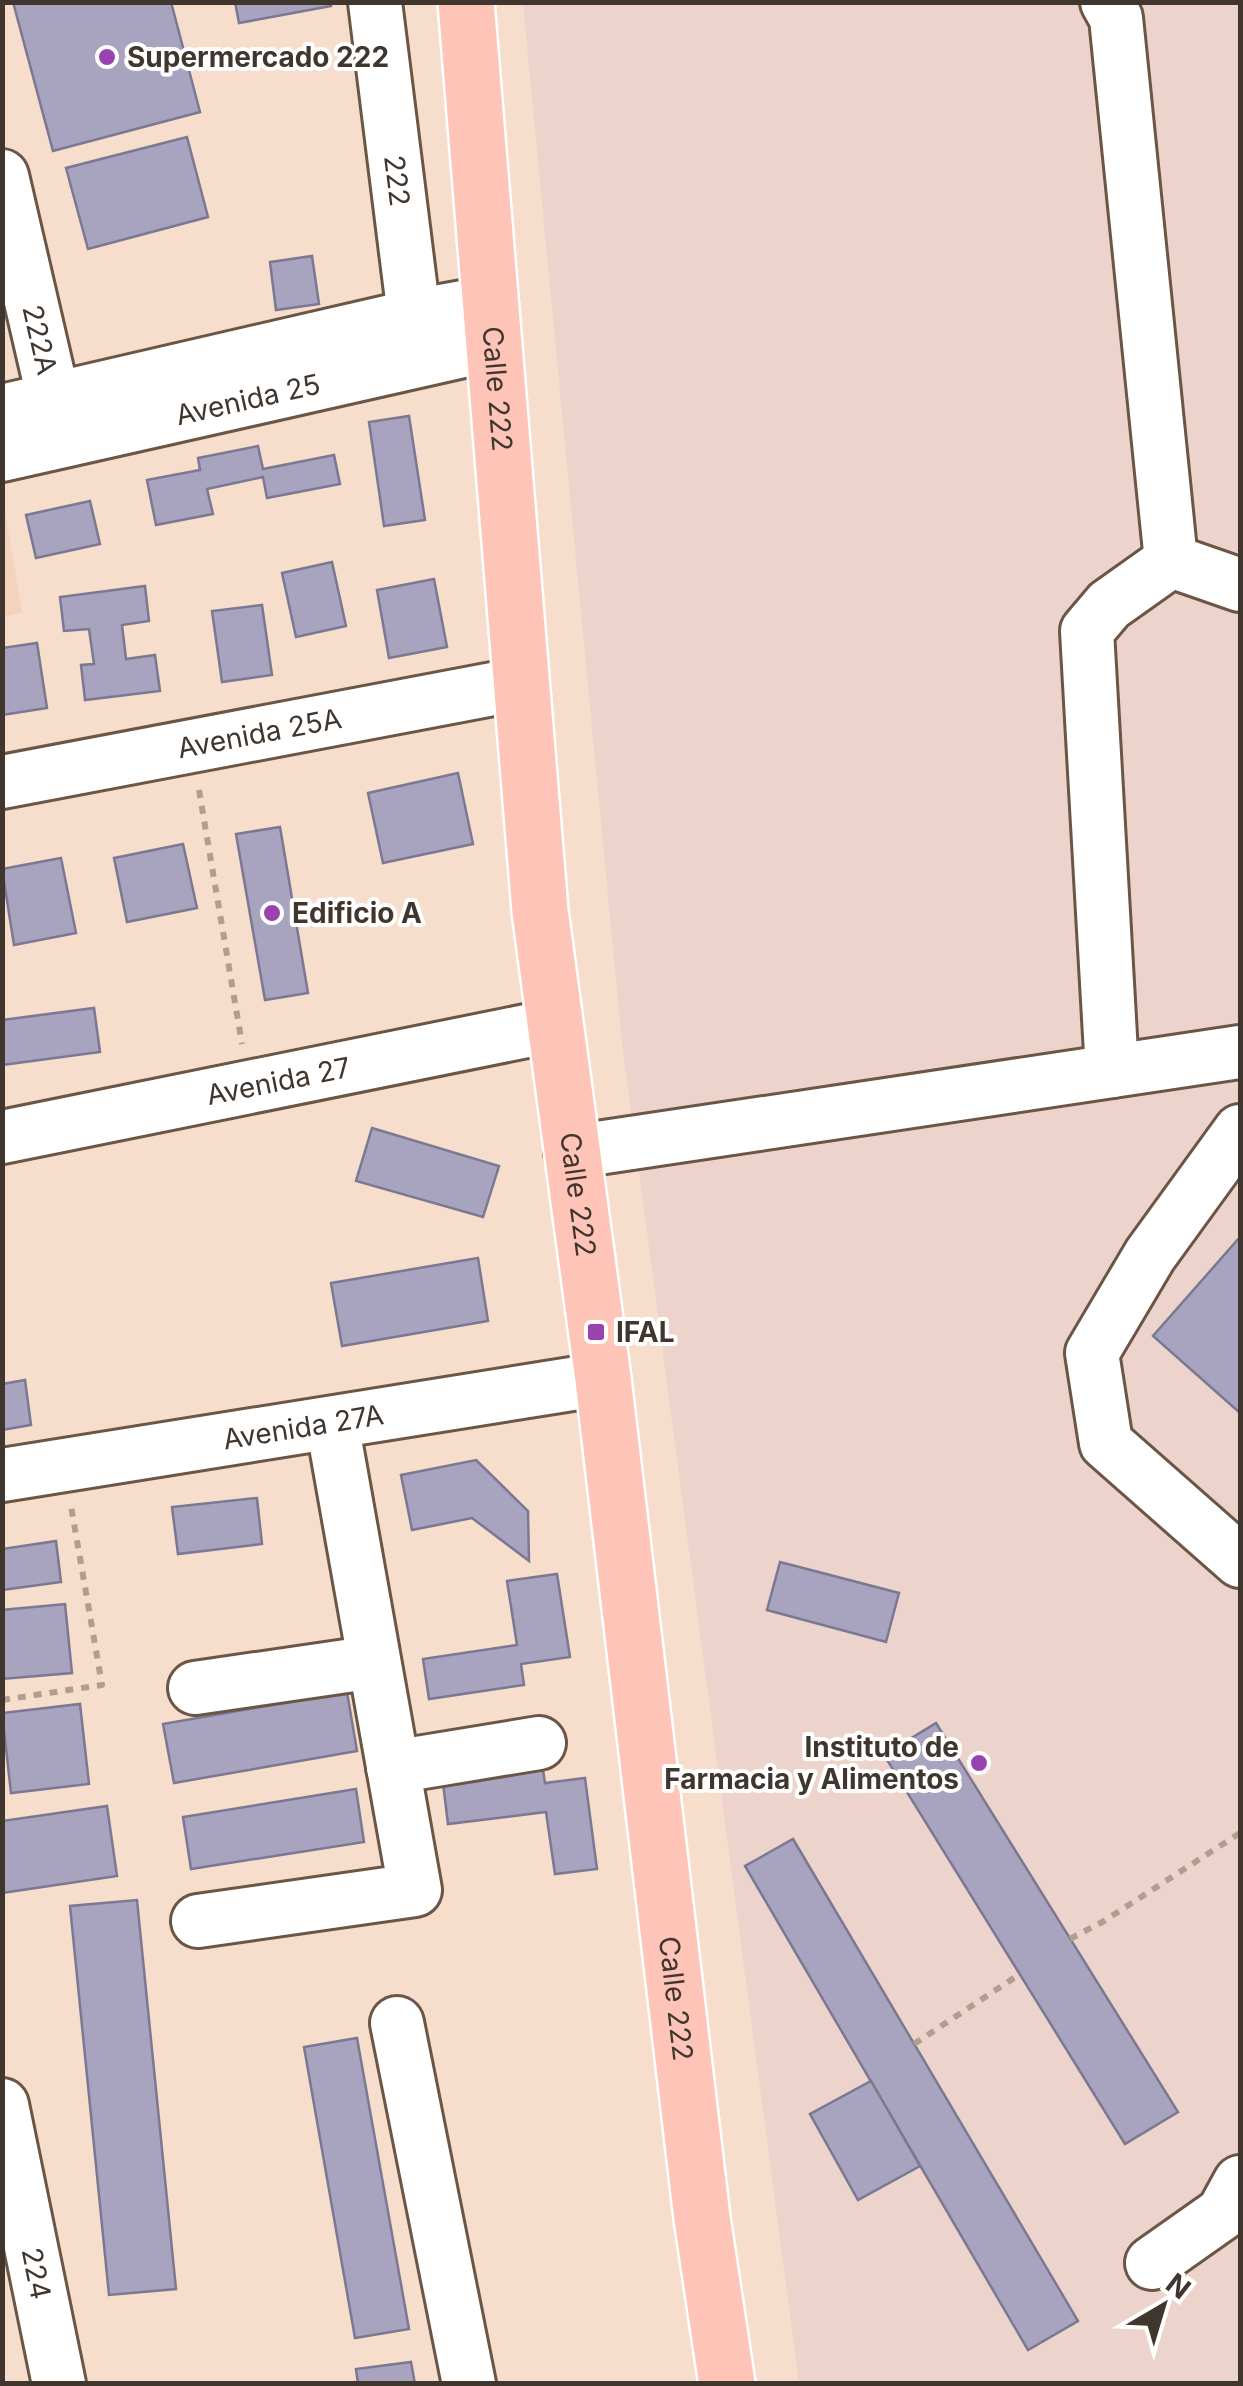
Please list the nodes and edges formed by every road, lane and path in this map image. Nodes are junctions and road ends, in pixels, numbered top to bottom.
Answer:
1 (375, 2) edge
2 (466, 2) edge
3 (1107, 2) edge
4 (2, 176) edge
5 (492, 323) junction
6 (416, 338) junction
7 (2, 411) edge
8 (59, 420) junction
9 (2, 455) edge
10 (1171, 561) junction
11 (1240, 586) edge
12 (519, 684) junction
13 (191, 744) junction
14 (2, 782) edge
15 (556, 1025) junction
16 (1234, 1044) edge
17 (1112, 1071) junction
18 (249, 1086) junction
19 (1240, 1131) edge
20 (2, 1137) edge
21 (571, 1152) junction
22 (603, 1380) junction
23 (332, 1422) junction
24 (64, 1465) junction
25 (2, 1475) edge
26 (1240, 1561) edge
27 (374, 1662) junction
28 (195, 1688) dead end
29 (2, 1700) edge
30 (538, 1742) dead end
31 (393, 1767) junction
32 (1240, 1833) edge
33 (198, 1921) dead end
34 (1070, 1939) dead end
35 (1020, 1974) dead end
36 (397, 2023) dead end
37 (914, 2044) dead end
38 (2, 2105) edge
39 (1240, 2182) edge
40 (1152, 2262) dead end
41 (59, 2384) edge
42 (470, 2384) edge
43 (728, 2384) edge

1 - 6 street, 222
2 - 5 main road, Calle 222
3 - 10 street
4 - 8 street, 222A
5 - 6 street, Avenida 25
5 - 12 main road, Calle 222
6 - 8 street, Avenida 25
7 - 8 street, Avenida 25
8 - 9 street, Avenida 25
10 - 11 street
10 - 17 street
12 - 13 street, Avenida 25A
12 - 15 main road, Calle 222
13 - 14 street, Avenida 25A
13 - 18 path
15 - 18 street, Avenida 27
15 - 21 main road, Calle 222
16 - 17 street
17 - 21 street
18 - 20 street, Avenida 27
19 - 26 street
21 - 22 main road, Calle 222
22 - 23 street, Avenida 27A
22 - 43 main road, Calle 222
23 - 24 street, Avenida 27A
23 - 27 street
24 - 25 street, Avenida 27A
24 - 29 path
27 - 28 street
27 - 31 street
30 - 31 street
31 - 33 street
32 - 34 path
35 - 37 path
36 - 42 street
38 - 41 street, 224
39 - 40 street

